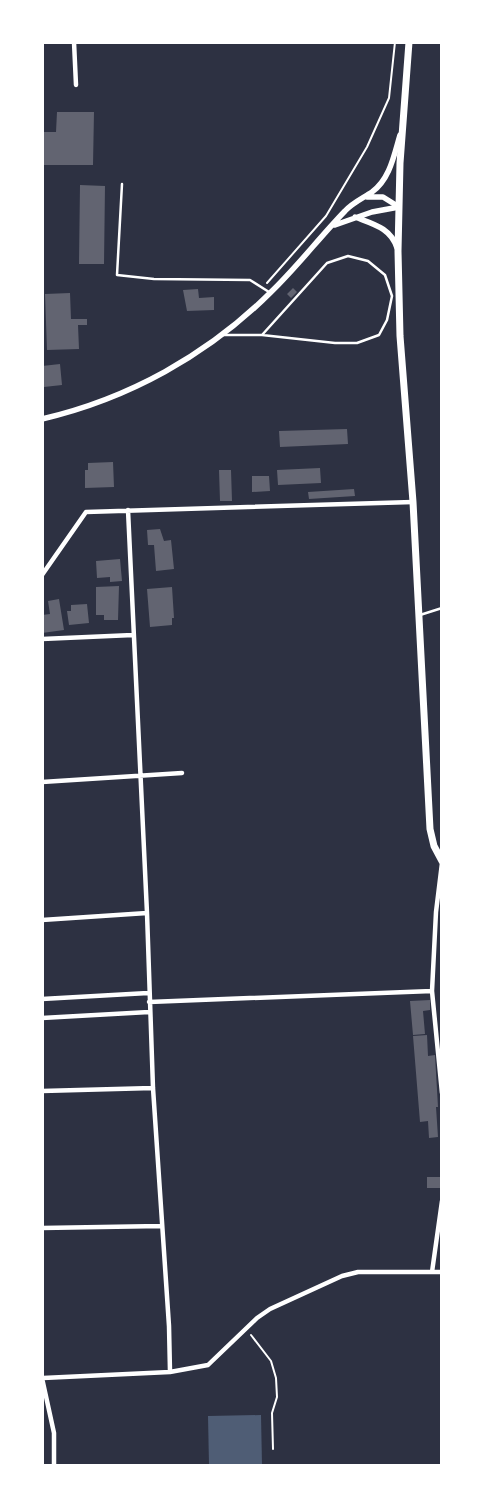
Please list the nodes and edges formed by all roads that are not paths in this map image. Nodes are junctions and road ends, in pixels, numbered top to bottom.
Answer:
1 (74, 42) edge
2 (409, 42) edge
3 (76, 85) dead end
4 (401, 131) junction
5 (122, 184) dead end
6 (358, 201) junction
7 (399, 207) junction
8 (355, 217) junction
9 (333, 226) junction
10 (398, 251) junction
11 (270, 293) junction
12 (221, 335) junction
13 (262, 335) junction
14 (42, 419) edge
15 (413, 502) junction
16 (128, 510) junction
17 (42, 575) edge
18 (442, 608) edge
19 (419, 615) junction
20 (134, 635) junction
21 (42, 639) edge
22 (182, 773) dead end
23 (140, 776) junction
24 (42, 782) edge
25 (442, 862) edge
26 (147, 913) junction
27 (42, 920) edge
28 (432, 991) junction
29 (148, 993) junction
30 (42, 999) edge
31 (149, 1002) junction
32 (149, 1012) junction
33 (42, 1018) edge
34 (152, 1088) junction
35 (42, 1091) edge
36 (442, 1093) edge
37 (442, 1201) edge
38 (161, 1226) junction
39 (42, 1228) edge
40 (432, 1272) junction
41 (442, 1272) edge
42 (170, 1372) junction
43 (43, 1378) edge
44 (54, 1466) edge

1 - 3 street
2 - 4 main road
4 - 6 street
4 - 7 main road
5 - 11 lane
6 - 7 street
6 - 9 street
7 - 8 street
7 - 10 main road
8 - 9 street
8 - 10 street
9 - 11 street
10 - 15 main road
11 - 12 street
12 - 13 lane
12 - 14 street
13 - 13 lane
15 - 16 street
15 - 19 main road
16 - 17 street
16 - 20 street
18 - 19 lane
19 - 25 main road
20 - 21 street
20 - 23 street
22 - 23 street
23 - 24 street
23 - 26 street
25 - 28 street
26 - 27 street
26 - 29 street
28 - 31 street
28 - 36 street
29 - 30 street
29 - 31 street
31 - 32 street
32 - 33 street
32 - 34 street
34 - 35 street
34 - 38 street
37 - 40 street
38 - 39 street
38 - 42 street
40 - 41 street
40 - 42 street
42 - 43 street
43 - 44 street

